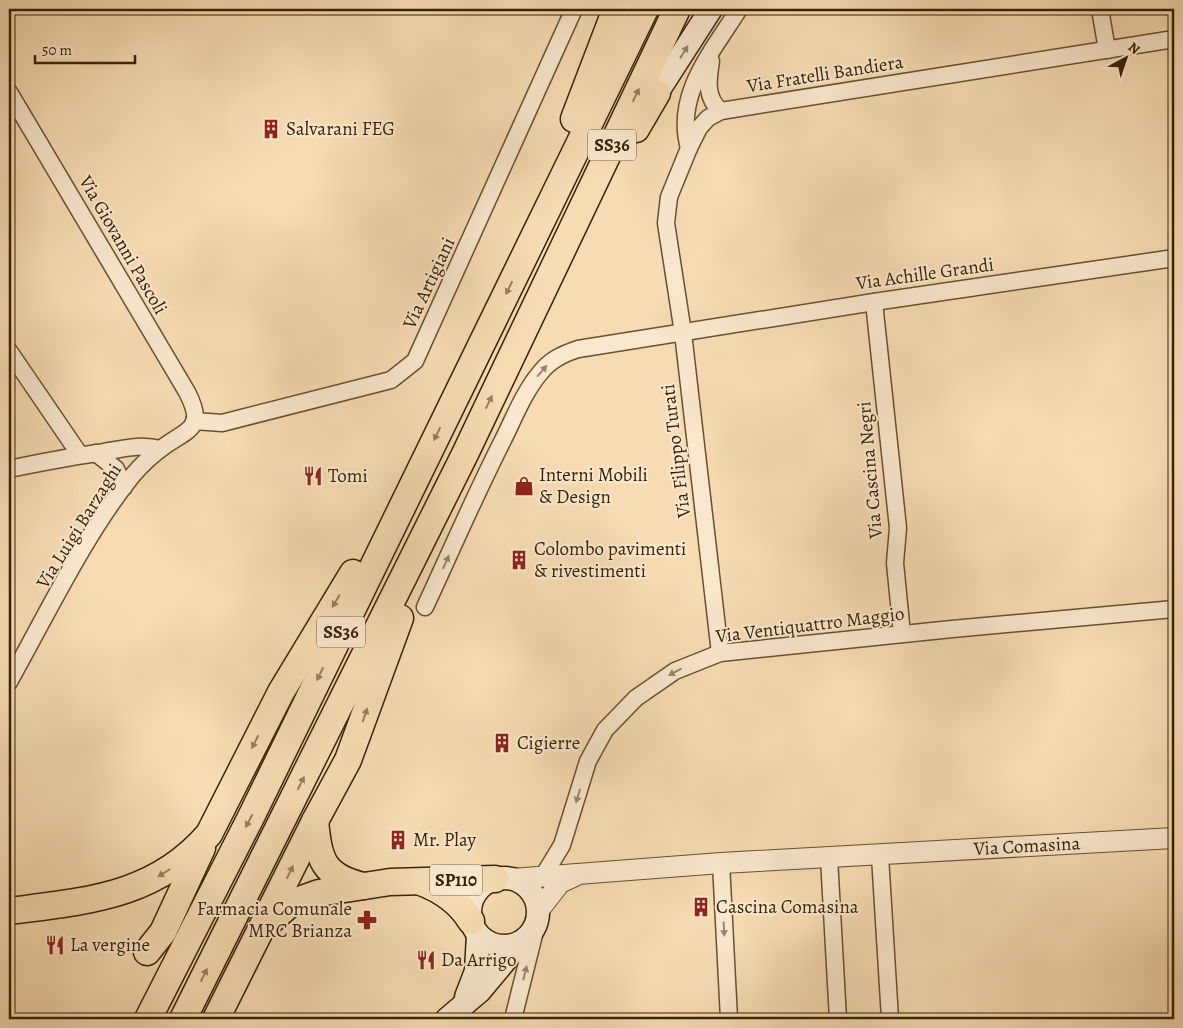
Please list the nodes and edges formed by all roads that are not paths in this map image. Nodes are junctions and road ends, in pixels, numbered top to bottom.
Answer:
1 (574, 9) edge
2 (616, 9) edge
3 (645, 9) edge
4 (677, 9) edge
5 (711, 9) edge
6 (739, 9) edge
7 (1100, 9) edge
8 (1174, 39) edge
9 (1106, 50) junction
10 (712, 52) junction
11 (9, 92) edge
12 (658, 93) joint
13 (722, 111) junction
14 (688, 148) junction
15 (530, 244) junction
16 (1174, 258) edge
17 (546, 280) junction
18 (874, 302) junction
19 (683, 333) junction
20 (9, 351) edge
21 (194, 421) junction
22 (160, 450) junction
23 (96, 453) junction
24 (465, 454) junction
25 (80, 455) junction
26 (9, 470) edge
27 (124, 487) junction
28 (410, 487) junction
29 (425, 607) dead end
30 (1174, 609) edge
31 (902, 634) junction
32 (720, 653) junction
33 (9, 682) edge
34 (315, 822) junction
35 (208, 834) junction
36 (1174, 838) edge
37 (880, 856) junction
38 (829, 858) junction
39 (721, 863) junction
40 (582, 873) junction
41 (542, 878) junction
42 (503, 879) junction
43 (418, 881) junction
44 (363, 886) junction
45 (9, 910) edge
46 (537, 918) junction
47 (474, 928) junction
48 (260, 932) junction
49 (520, 943) junction
50 (147, 952) dead end
51 (453, 1014) edge
52 (148, 1019) edge
53 (183, 1019) edge
54 (216, 1019) edge
55 (513, 1019) edge
56 (729, 1019) edge
57 (838, 1019) edge
58 (890, 1019) edge

1 - 21 street, Via Artigiani
2 - 15 highway, SS36
3 - 15 highway, SS36
17 -> 4 highway, SS36
12 -> 5 main road, SS36
6 - 10 street
7 - 9 street
8 - 9 street, Via Fratelli Bandiera
9 - 13 street, Via Fratelli Bandiera
10 - 13 street
10 - 14 street
11 - 21 street, Via Giovanni Pascoli
12 - 17 highway, SS36
13 - 14 street, Via Fratelli Bandiera
14 - 19 street, Via Fratelli Bandiera
15 -> 28 highway, SS36
16 - 18 street, Via Achille Grandi
24 -> 17 highway, SS36
18 - 19 street, Via Achille Grandi
18 - 31 street, Via Cascina Negri
29 -> 19 street, Via Achille Grandi
19 - 32 street, Via Filippo Turati
20 - 25 street
21 - 22 street, Via Luigi Barzaghi
22 - 23 street
22 - 27 street, Via Luigi Barzaghi
23 - 25 street
23 - 27 street
34 -> 24 highway
53 -> 24 highway, SS36
25 - 26 street
27 - 33 street, Via Luigi Barzaghi
28 -> 35 highway
28 -> 52 highway, SS36
30 - 31 street, Via Ventiquattro Maggio
31 - 32 street, Via Ventiquattro Maggio
32 -> 41 street, Via Ventiquattro Maggio
34 - 44 highway
48 -> 34 highway
35 -> 45 highway
35 - 50 highway
36 - 37 street, Via Comasina / SP110
37 - 38 street, Via Comasina / SP110
37 - 58 street
38 - 39 street, Via Comasina / SP110
38 - 57 street
39 - 40 street, Via Comasina / SP110
39 -> 56 street
40 - 41 street, SP110
40 - 46 street, SP110
41 - 42 street, SP110
42 - 43 highway, SP110
42 - 46 main road
42 - 47 main road
43 - 44 highway
43 - 47 highway, SP110
44 - 48 highway
46 - 49 main road
55 -> 46 street
47 - 49 main road
47 - 51 main road
48 - 54 highway
49 - 51 main road

